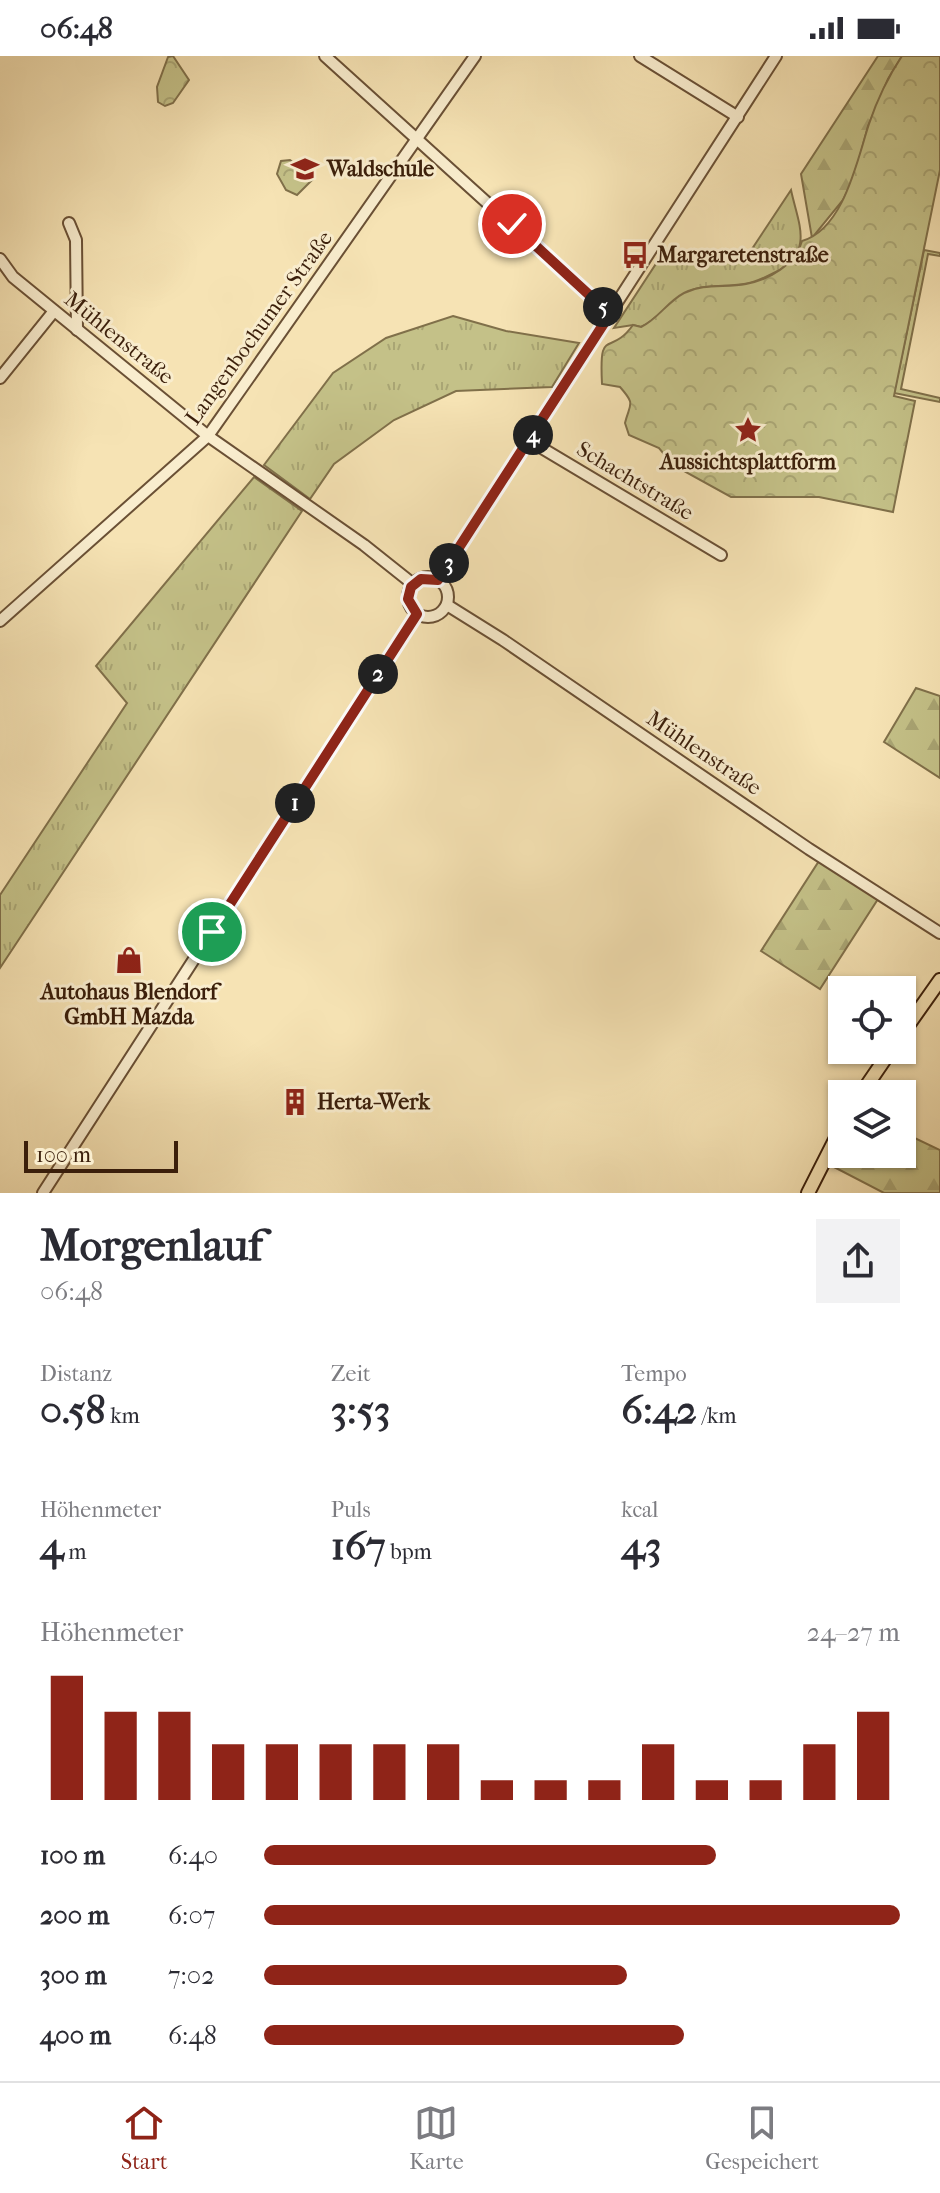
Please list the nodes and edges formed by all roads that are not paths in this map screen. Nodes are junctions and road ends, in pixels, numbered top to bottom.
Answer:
1 (325, 56) edge
2 (475, 56) edge
3 (640, 56) edge
4 (776, 56) edge
5 (738, 117) junction
6 (417, 138) junction
7 (69, 223) dead end
8 (0, 259) edge
9 (54, 311) junction
10 (610, 314) junction
11 (77, 330) junction
12 (0, 378) edge
13 (208, 436) junction
14 (530, 441) junction
15 (721, 555) dead end
16 (438, 580) junction
17 (413, 584) junction
18 (447, 605) junction
19 (417, 614) junction
20 (0, 621) edge
21 (940, 933) edge
22 (940, 980) edge
23 (916, 1014) edge
24 (828, 1154) edge
25 (43, 1193) edge
26 (808, 1193) edge

1 - 6 street
2 - 6 street, Langenbochumer Straße
3 - 5 street
4 - 5 street
5 - 10 street
6 - 10 street
6 - 13 street, Langenbochumer Straße
7 - 11 street
8 - 9 street, Mühlenstraße
9 - 11 street, Mühlenstraße
9 - 12 street
10 - 14 street
11 - 13 street, Mühlenstraße
13 - 17 street, Mühlenstraße
13 - 20 street, Langenbochumer Straße
14 - 15 street, Schachtstraße
14 - 16 street
16 - 17 street
16 - 18 street
17 - 19 street
18 - 19 street
18 - 21 street, Mühlenstraße
19 - 25 street
22 - 23 main road
24 - 26 main road

